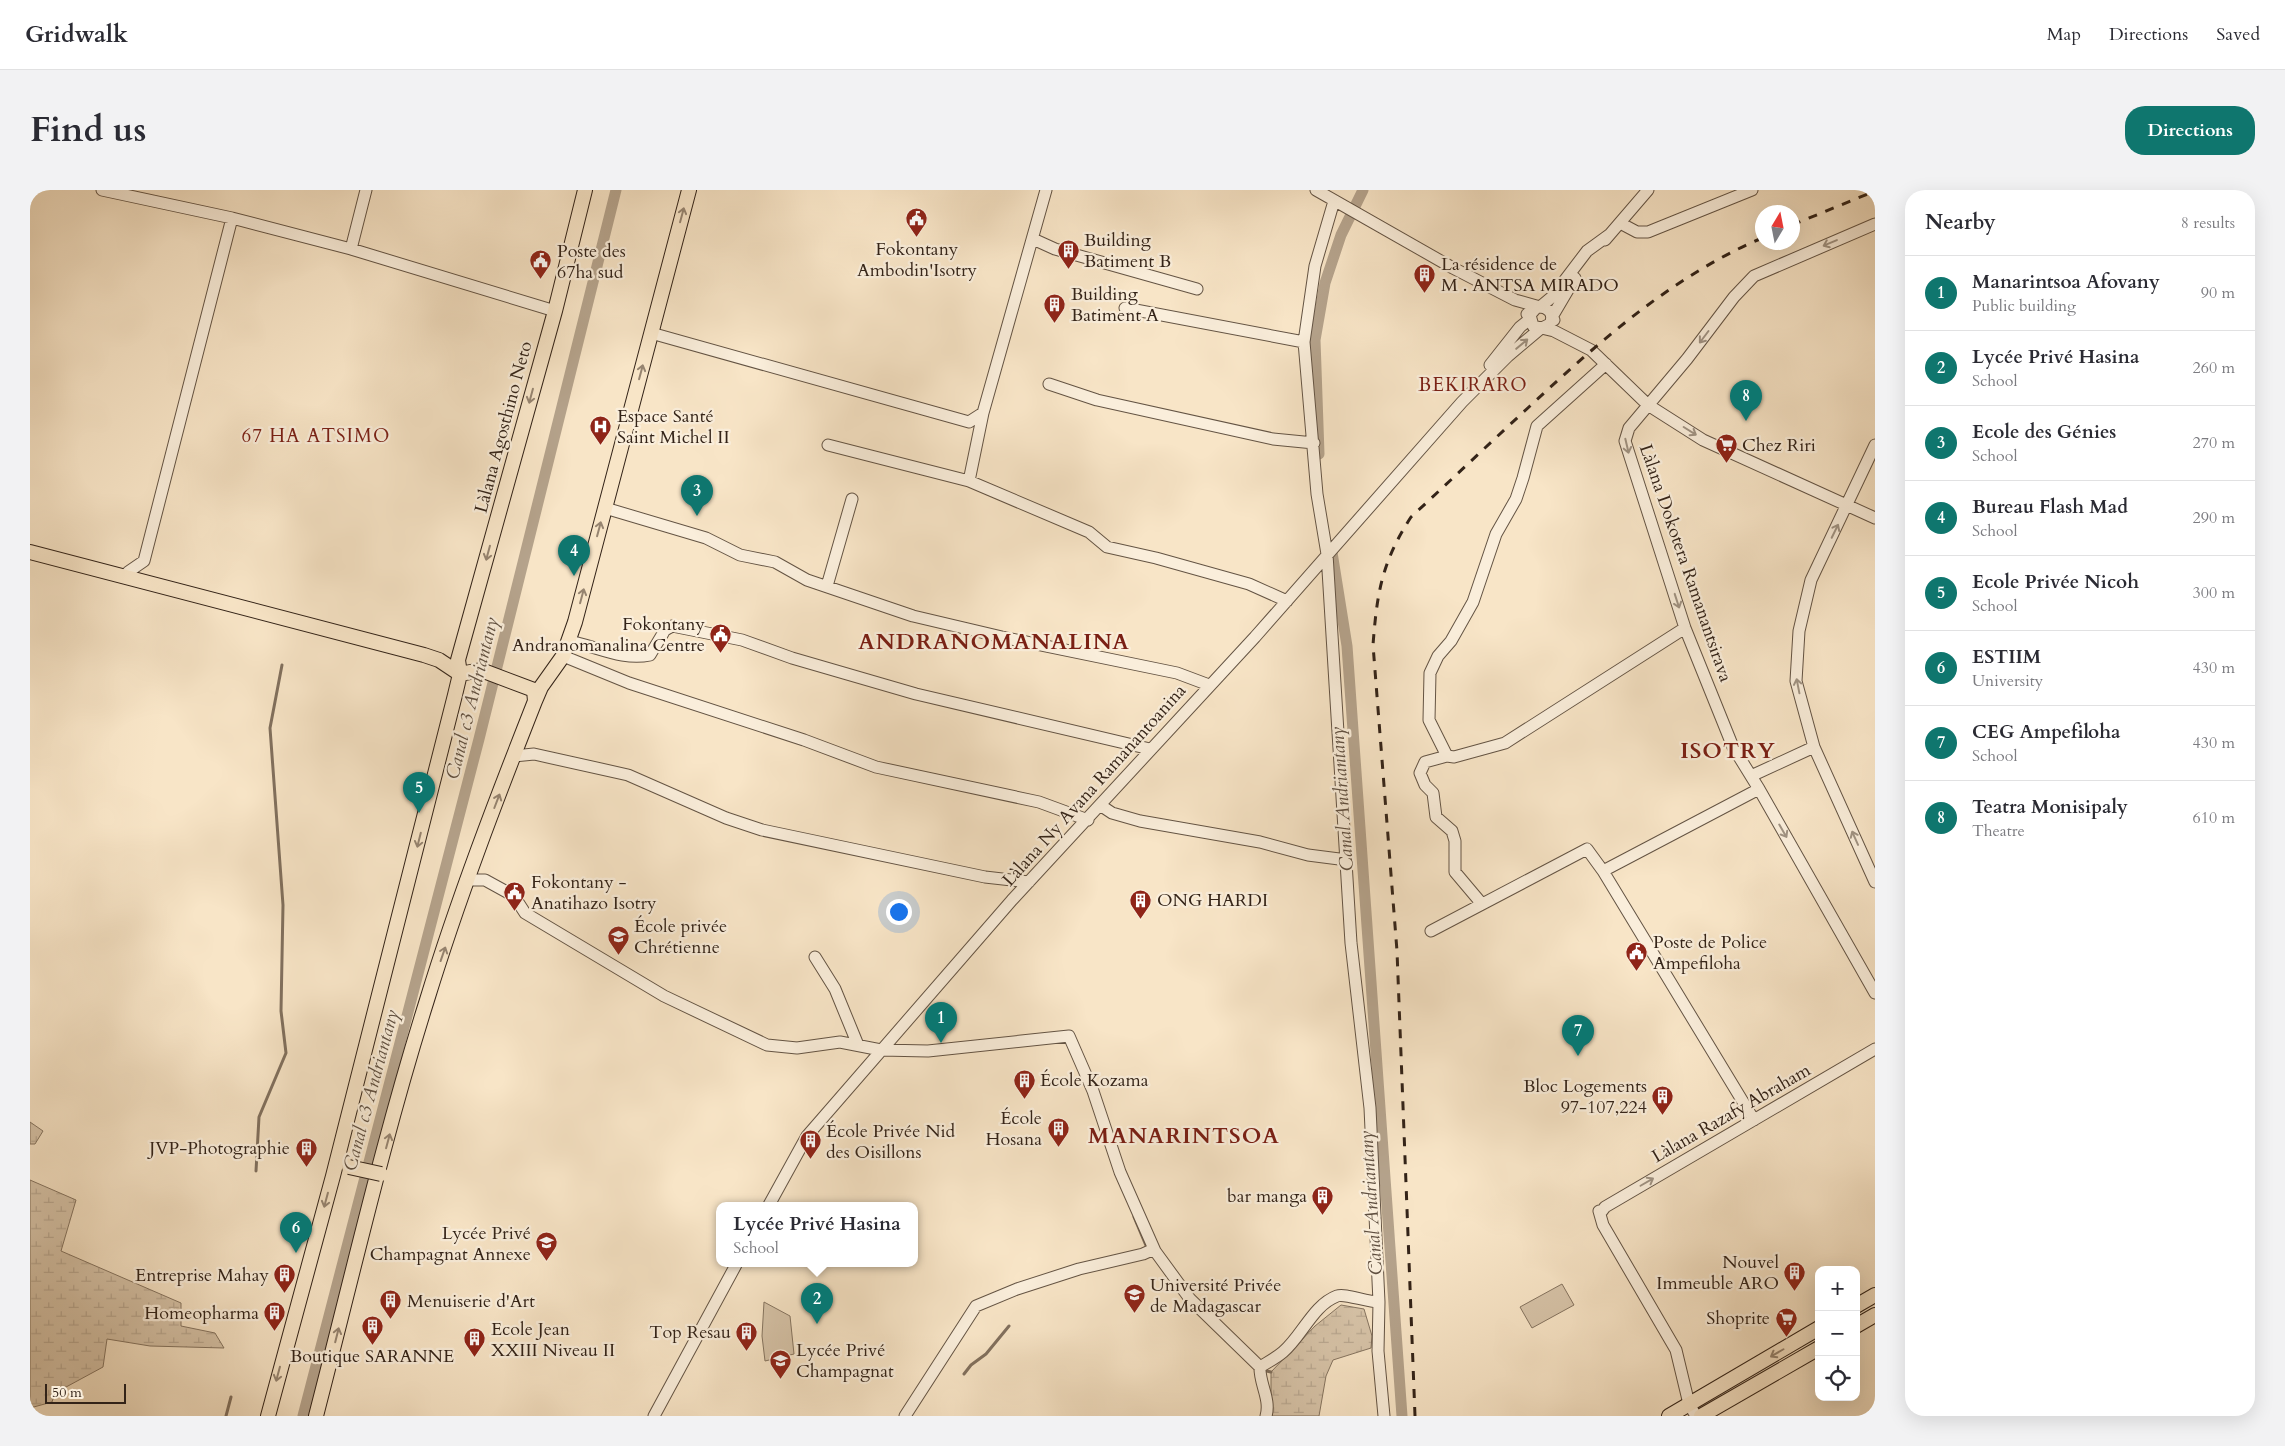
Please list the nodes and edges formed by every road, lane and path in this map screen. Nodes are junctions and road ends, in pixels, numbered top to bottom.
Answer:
1 (102, 190) edge
2 (366, 190) edge
3 (585, 190) edge
4 (689, 190) edge
5 (1046, 190) edge
6 (1316, 190) edge
7 (1648, 190) edge
8 (1752, 190) edge
9 (1334, 201) junction
10 (232, 218) junction
11 (1620, 223) junction
12 (1873, 228) edge
13 (1609, 235) junction
14 (1033, 239) junction
15 (351, 249) junction
16 (1197, 289) dead end
17 (1515, 300) junction
18 (1540, 307) junction
19 (1125, 308) dead end
20 (555, 311) junction
21 (1552, 317) junction
22 (1530, 319) junction
23 (1540, 329) junction
24 (651, 333) junction
25 (1567, 337) junction
26 (1304, 342) junction
27 (1606, 364) junction
28 (1049, 384) dead end
29 (1462, 402) junction
30 (1648, 405) junction
31 (983, 413) junction
32 (1314, 443) junction
33 (828, 445) dead end
34 (1875, 445) edge
35 (969, 481) junction
36 (852, 499) dead end
37 (1848, 505) junction
38 (605, 508) junction
39 (1875, 518) edge
40 (30, 546) edge
41 (30, 552) edge
42 (1327, 554) junction
43 (128, 572) junction
44 (827, 586) junction
45 (1287, 601) junction
46 (1685, 628) junction
47 (568, 641) junction
48 (564, 656) junction
49 (468, 667) junction
50 (506, 677) junction
51 (1210, 685) junction
52 (541, 687) junction
53 (535, 701) junction
54 (1814, 747) junction
55 (1150, 749) junction
56 (514, 756) junction
57 (1447, 756) junction
58 (1751, 776) junction
59 (1759, 789) junction
60 (1100, 805) junction
61 (1088, 820) junction
62 (1347, 860) junction
63 (1603, 871) junction
64 (466, 880) junction
65 (1029, 882) junction
66 (1875, 882) edge
67 (1482, 904) junction
68 (1431, 931) dead end
69 (815, 957) dead end
70 (1875, 993) edge
71 (858, 1044) junction
72 (1875, 1049) edge
73 (881, 1050) junction
74 (1754, 1120) junction
75 (333, 1176) junction
76 (378, 1180) junction
77 (771, 1202) edge
78 (1148, 1252) junction
79 (735, 1267) edge
80 (1875, 1296) edge
81 (1379, 1302) junction
82 (1860, 1304) edge
83 (1875, 1315) edge
84 (1860, 1324) edge
85 (1815, 1331) edge
86 (1815, 1350) edge
87 (1260, 1371) junction
88 (1693, 1410) edge
89 (268, 1416) edge
90 (316, 1416) edge
91 (654, 1416) edge
92 (905, 1416) edge
93 (1266, 1416) edge
94 (1384, 1416) edge
95 (1669, 1416) edge
96 (1701, 1416) edge

1 - 10 street
2 - 15 street
3 - 20 main road, Làlana Agosthino Neto
24 -> 4 main road
5 - 14 street
6 - 9 street
7 - 11 street
8 - 11 street
9 - 17 street
9 - 26 street
10 - 15 street
10 - 43 street
11 - 13 street
12 -> 30 street
13 - 18 street
13 - 21 street
14 - 16 street
14 - 31 street
15 - 20 street
17 - 18 street
17 - 22 street
18 - 21 street
18 - 22 street
19 - 26 street
20 -> 49 main road, Làlana Agosthino Neto
21 - 23 street
21 - 25 street
22 - 23 street
22 - 29 street
23 - 25 street
29 -> 23 street
24 - 31 street
38 -> 24 main road
25 - 27 street
26 - 32 street
27 - 30 street
27 - 57 street
28 - 32 street
29 - 42 street, Làlana Ny Avana Ramanantoanina
30 -> 37 street
30 -> 46 street, Làlana Dokotera Ramanantsirava
31 - 35 street
32 - 42 street
33 - 35 street
34 - 37 street
35 - 45 street
36 - 44 street
37 - 39 street
54 -> 37 street
38 - 44 street
47 -> 38 main road
40 - 43 main road
41 - 49 main road
42 - 45 street, Làlana Ny Avana Ramanantoanina
42 - 62 street
43 - 49 main road
44 - 51 street
45 - 51 street, Làlana Ny Avana Ramanantoanina
46 - 57 street
46 - 58 street, Làlana Dokotera Ramanantsirava
47 - 48 main road
47 - 55 street
48 - 52 main road
48 - 61 street
49 - 50 main road
49 -> 75 main road, Làlana Agosthino Neto
50 - 52 main road
50 - 53 main road
51 - 55 street, Làlana Ny Avana Ramanantoanina
52 - 53 main road
53 - 56 main road
54 - 58 street
66 -> 54 street
55 - 60 street, Làlana Ny Avana Ramanantoanina
64 -> 56 main road
56 - 65 street
57 - 67 street
58 - 59 street, Làlana Dokotera Ramanantsirava
59 - 63 street
59 -> 70 street, Làlana Dokotera Ramanantsirava
60 - 61 street, Làlana Ny Avana Ramanantoanina
60 - 62 street
61 - 65 street, Làlana Ny Avana Ramanantoanina
62 - 81 street
63 - 67 street
63 - 74 street
64 - 71 street
76 -> 64 main road
65 - 73 street, Làlana Ny Avana Ramanantoanina
67 - 68 street
69 - 71 street
71 - 73 street
72 - 74 street, Làlana Razafy Abraham
73 - 77 street, Làlana Ny Avana Ramanantoanina
73 - 78 street
88 -> 74 street, Làlana Razafy Abraham
75 - 76 main road, bridge
75 -> 89 main road, Làlana Agosthino Neto
90 -> 76 main road
78 - 87 street
78 - 92 street
79 - 91 street
80 - 82 main road
81 - 87 street
81 - 94 street
83 - 84 main road
85 -> 88 main road
86 - 96 main road
87 - 93 street
88 - 95 main road

